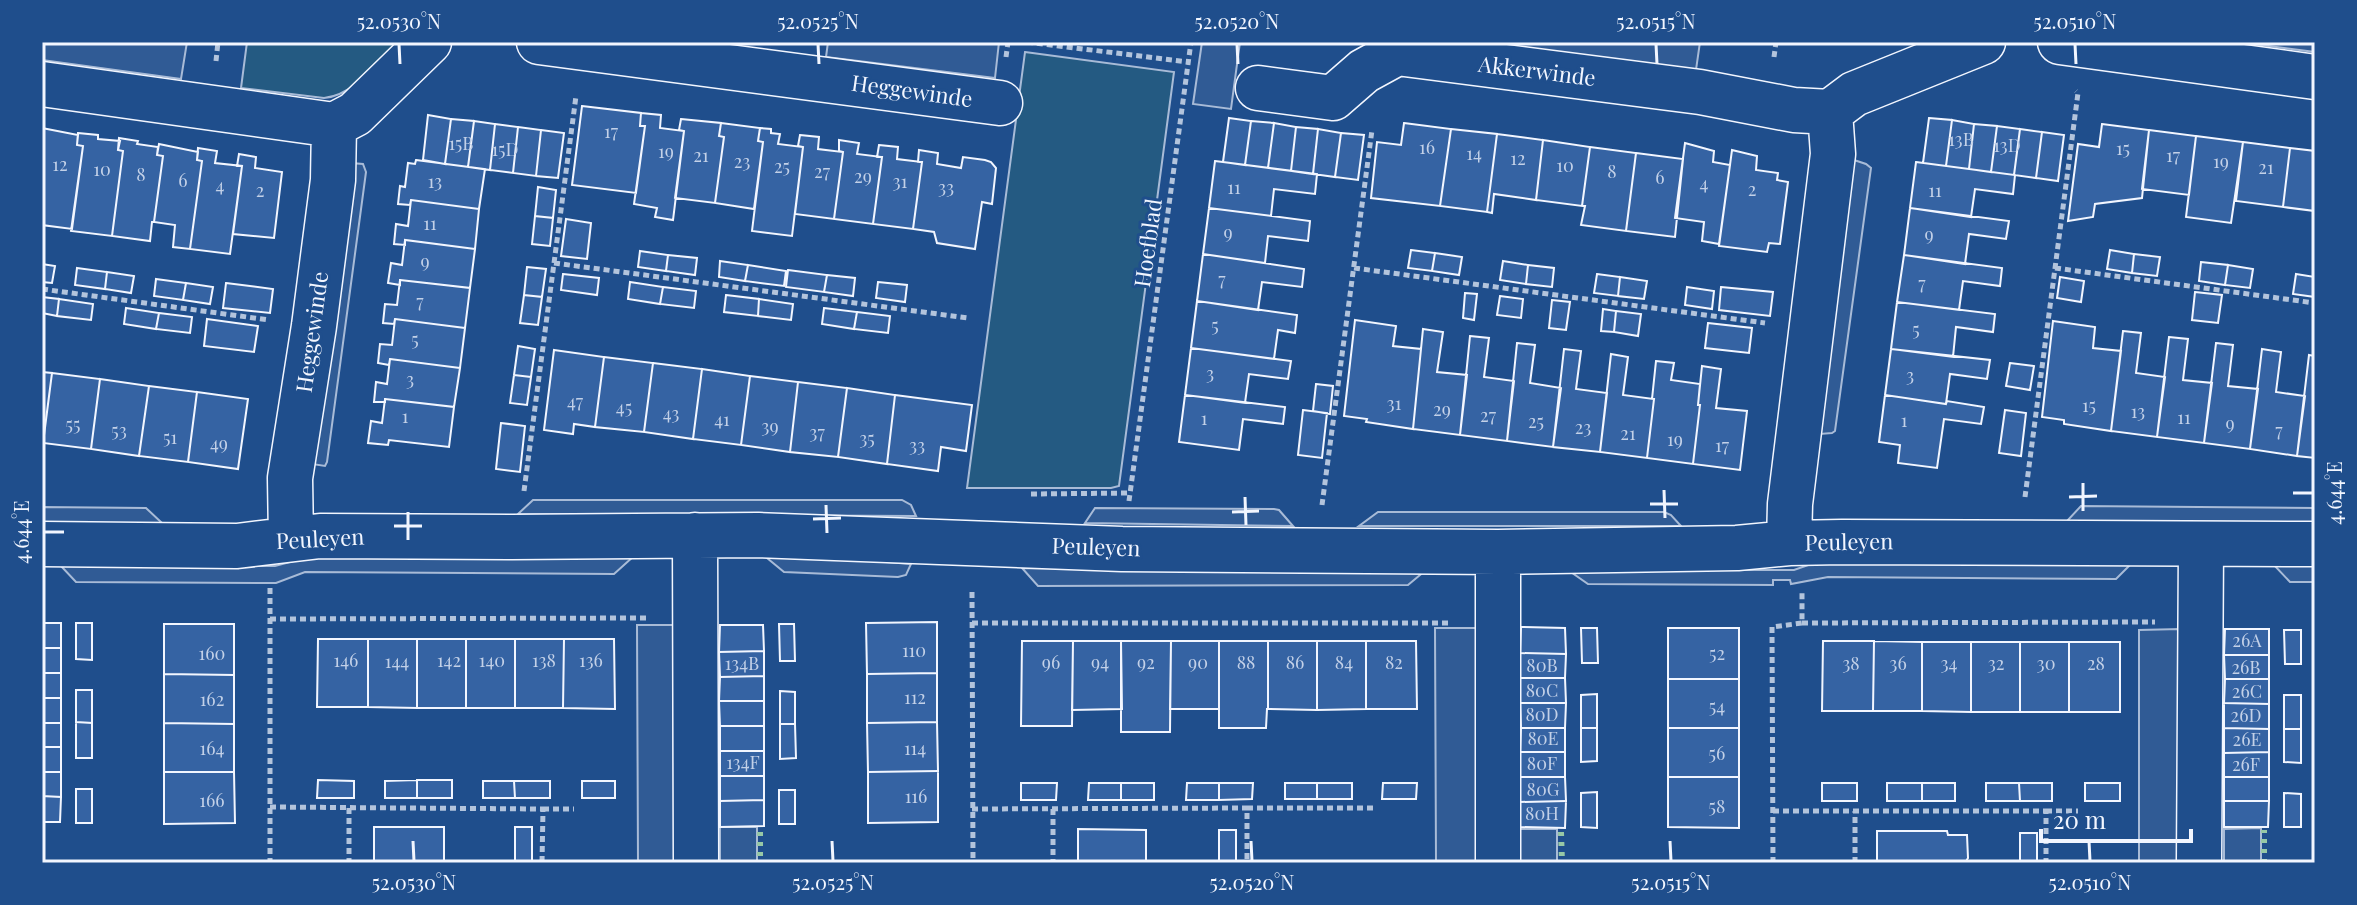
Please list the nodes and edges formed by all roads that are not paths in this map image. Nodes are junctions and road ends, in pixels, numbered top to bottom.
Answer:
1 (429, 42) edge
2 (539, 42) edge
3 (1983, 42) edge
4 (2064, 43) edge
5 (2315, 77) edge
6 (42, 84) edge
7 (1258, 88) dead end
8 (1000, 103) dead end
9 (1830, 112) junction
10 (334, 125) junction
11 (695, 535) junction
12 (291, 539) junction
13 (1789, 543) junction
14 (42, 544) edge
15 (2315, 544) edge
16 (2201, 545) junction
17 (1498, 552) junction
18 (696, 863) edge
19 (1498, 863) edge
20 (2199, 863) edge

1 - 10 street
2 - 8 street, Heggewinde
3 - 9 street
4 - 5 street
6 - 10 street
7 - 9 street, Akkerwinde
9 - 13 street
10 - 12 street, Heggewinde
11 - 12 street, Peuleyen
11 - 17 street, Peuleyen
11 - 18 street
12 - 14 street, Peuleyen
13 - 16 street, Peuleyen
13 - 17 street, Peuleyen
15 - 16 street, Peuleyen
16 - 20 street
17 - 19 street

